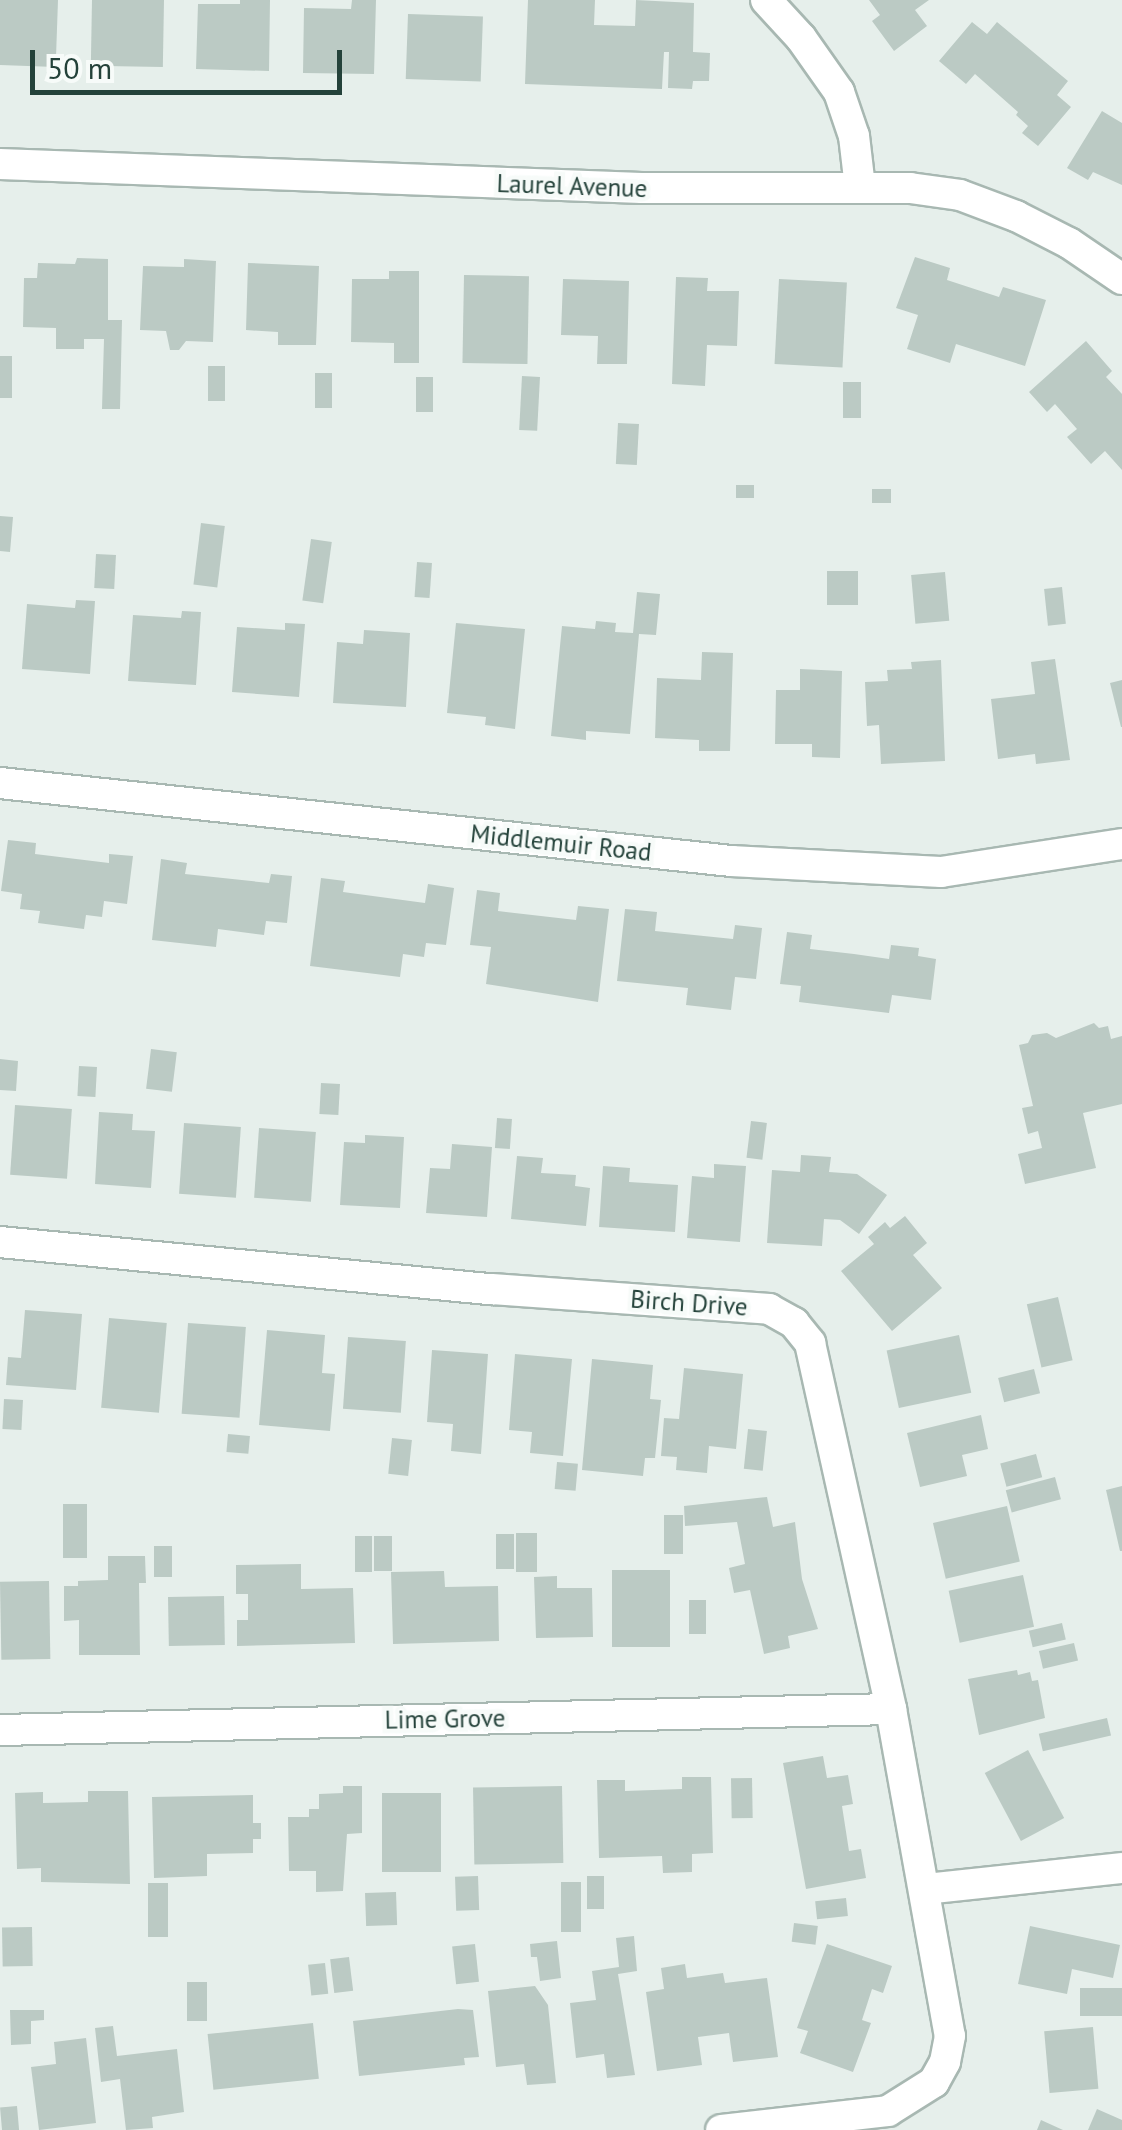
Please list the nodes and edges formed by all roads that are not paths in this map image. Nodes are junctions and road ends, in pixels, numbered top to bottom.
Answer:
1 (766, 0) edge
2 (0, 164) edge
3 (860, 187) junction
4 (1122, 279) edge
5 (0, 782) edge
6 (1122, 844) edge
7 (0, 1242) edge
8 (891, 1708) junction
9 (0, 1730) edge
10 (1122, 1868) edge
11 (925, 1889) junction
12 (721, 2130) edge

1 - 3 street
2 - 3 street, Laurel Avenue
3 - 4 street, Laurel Avenue
5 - 6 street, Middlemuir Road
7 - 8 street, Birch Drive
8 - 9 street, Lime Grove
8 - 11 street, Birch Drive
10 - 11 street
11 - 12 street, Birch Drive

